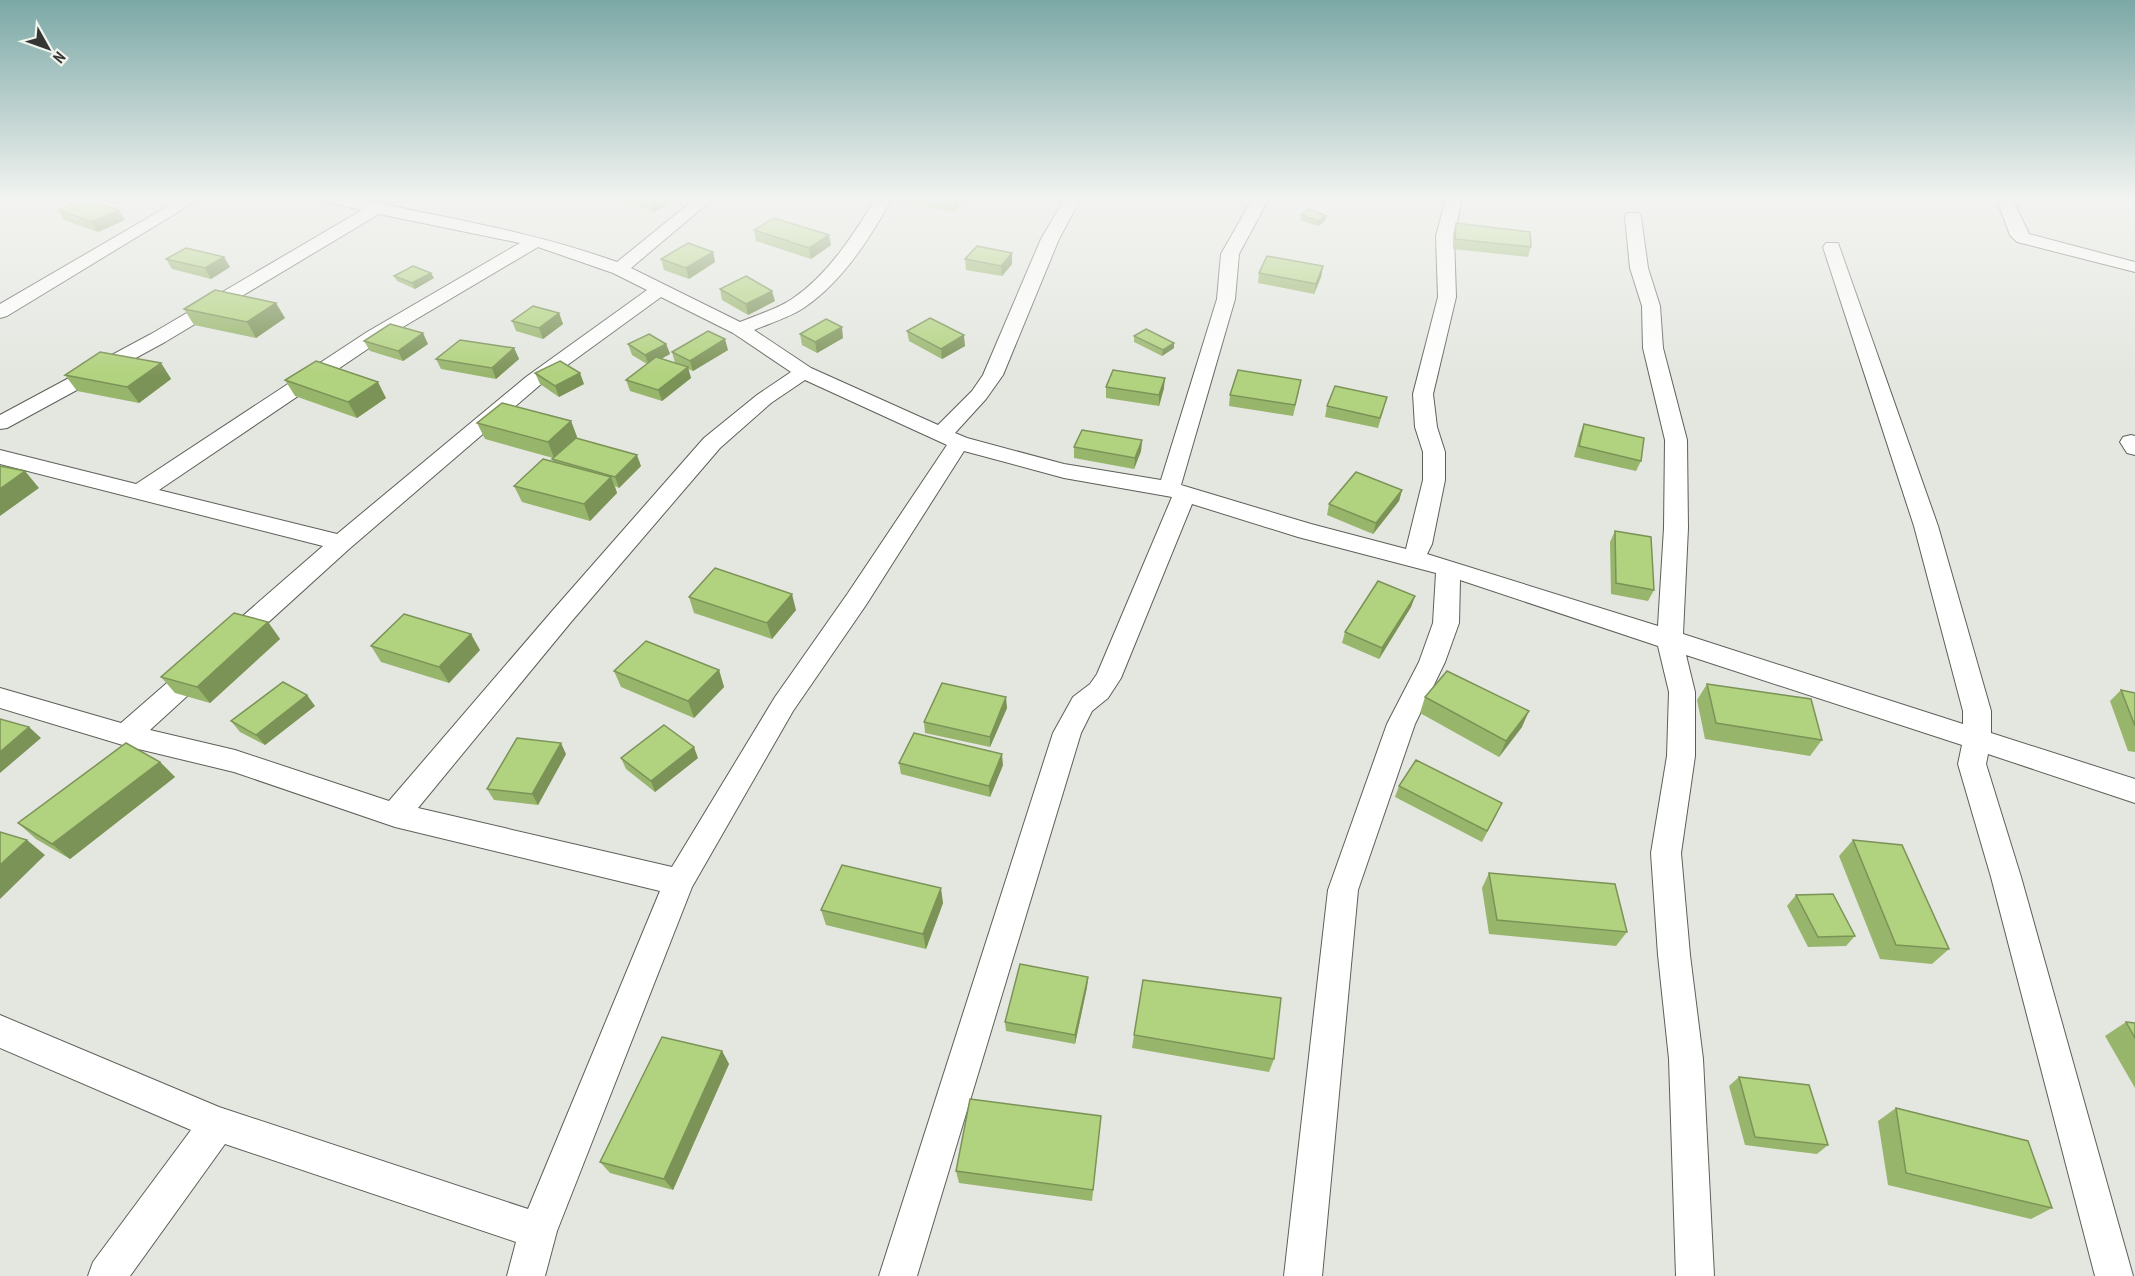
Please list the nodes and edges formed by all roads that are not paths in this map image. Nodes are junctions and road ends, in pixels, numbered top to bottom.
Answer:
1 (92, 258) edge
2 (294, 258) edge
3 (508, 258) edge
4 (588, 258) edge
5 (633, 258) edge
6 (844, 258) edge
7 (1042, 258) edge
8 (1230, 258) edge
9 (1446, 258) edge
10 (1639, 258) edge
11 (1836, 258) edge
12 (2098, 258) edge
13 (2135, 267) edge
14 (619, 269) junction
15 (659, 290) junction
16 (0, 312) edge
17 (740, 329) junction
18 (804, 372) junction
19 (0, 423) edge
20 (950, 440) junction
21 (0, 458) edge
22 (141, 491) junction
23 (1177, 491) junction
24 (341, 543) junction
25 (1413, 558) junction
26 (1448, 568) junction
27 (1670, 641) junction
28 (0, 698) edge
29 (126, 735) junction
30 (1977, 739) junction
31 (2135, 791) edge
32 (395, 815) junction
33 (679, 882) junction
34 (0, 1031) edge
35 (218, 1124) junction
36 (538, 1231) junction
37 (107, 1276) edge
38 (526, 1276) edge
39 (898, 1276) edge
40 (1303, 1276) edge
41 (1695, 1276) edge
42 (2114, 1276) edge

1 - 16 street
2 - 19 street
3 - 22 street
4 - 14 street
5 - 14 street
6 - 17 street
7 - 20 street
8 - 23 street
9 - 25 street
10 - 27 street
11 - 30 street
12 - 13 street
14 - 15 street
15 - 17 street
15 - 24 street
17 - 18 street
18 - 20 street
18 - 32 street
20 - 23 street
20 - 33 street
21 - 22 street
22 - 24 street
23 - 25 street
23 - 39 street
24 - 29 street
25 - 26 street
26 - 27 street
26 - 40 street
27 - 30 street
27 - 41 street
28 - 29 street
29 - 32 street
30 - 31 street
30 - 42 street
32 - 33 street
33 - 36 street
34 - 35 street
35 - 36 street
35 - 37 street
36 - 38 street

